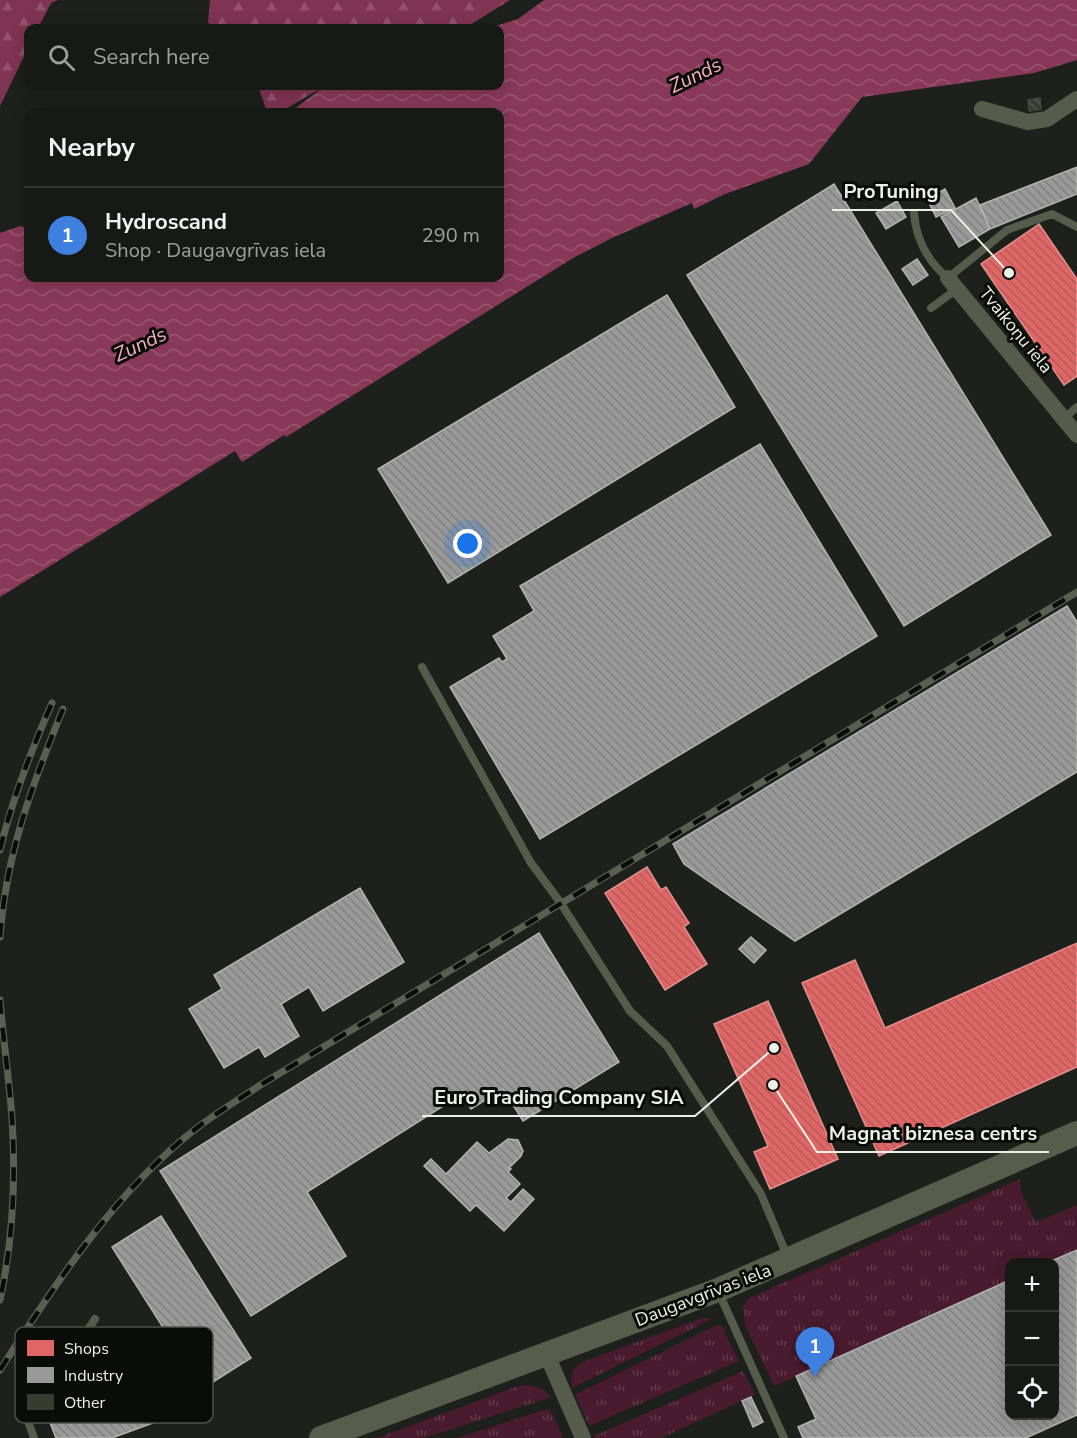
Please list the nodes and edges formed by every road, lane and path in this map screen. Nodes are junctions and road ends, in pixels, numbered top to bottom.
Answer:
1 (1077, 99) edge
2 (982, 109) dead end
3 (914, 213) dead end
4 (1077, 227) edge
5 (953, 284) junction
6 (931, 308) dead end
7 (1077, 407) edge
8 (1064, 419) junction
9 (1077, 435) edge
10 (422, 667) dead end
11 (1077, 1133) edge
12 (789, 1261) junction
13 (718, 1290) junction
14 (95, 1319) dead end
15 (90, 1327) edge
16 (547, 1355) junction
17 (29, 1423) edge
18 (331, 1436) edge
19 (34, 1438) edge
20 (583, 1438) edge
21 (784, 1438) edge

1 - 2 street
3 - 5 lane
4 - 5 lane
5 - 6 lane
5 - 8 street, Tvaikoņu iela
7 - 8 lane
8 - 9 street, Tvaikoņu iela
10 - 12 lane
11 - 12 main road, Daugavgrīvas iela
12 - 13 main road, Daugavgrīvas iela
13 - 16 main road, Daugavgrīvas iela
13 - 21 lane
14 - 15 lane
16 - 18 main road, Daugavgrīvas iela
16 - 20 street
17 - 19 lane

